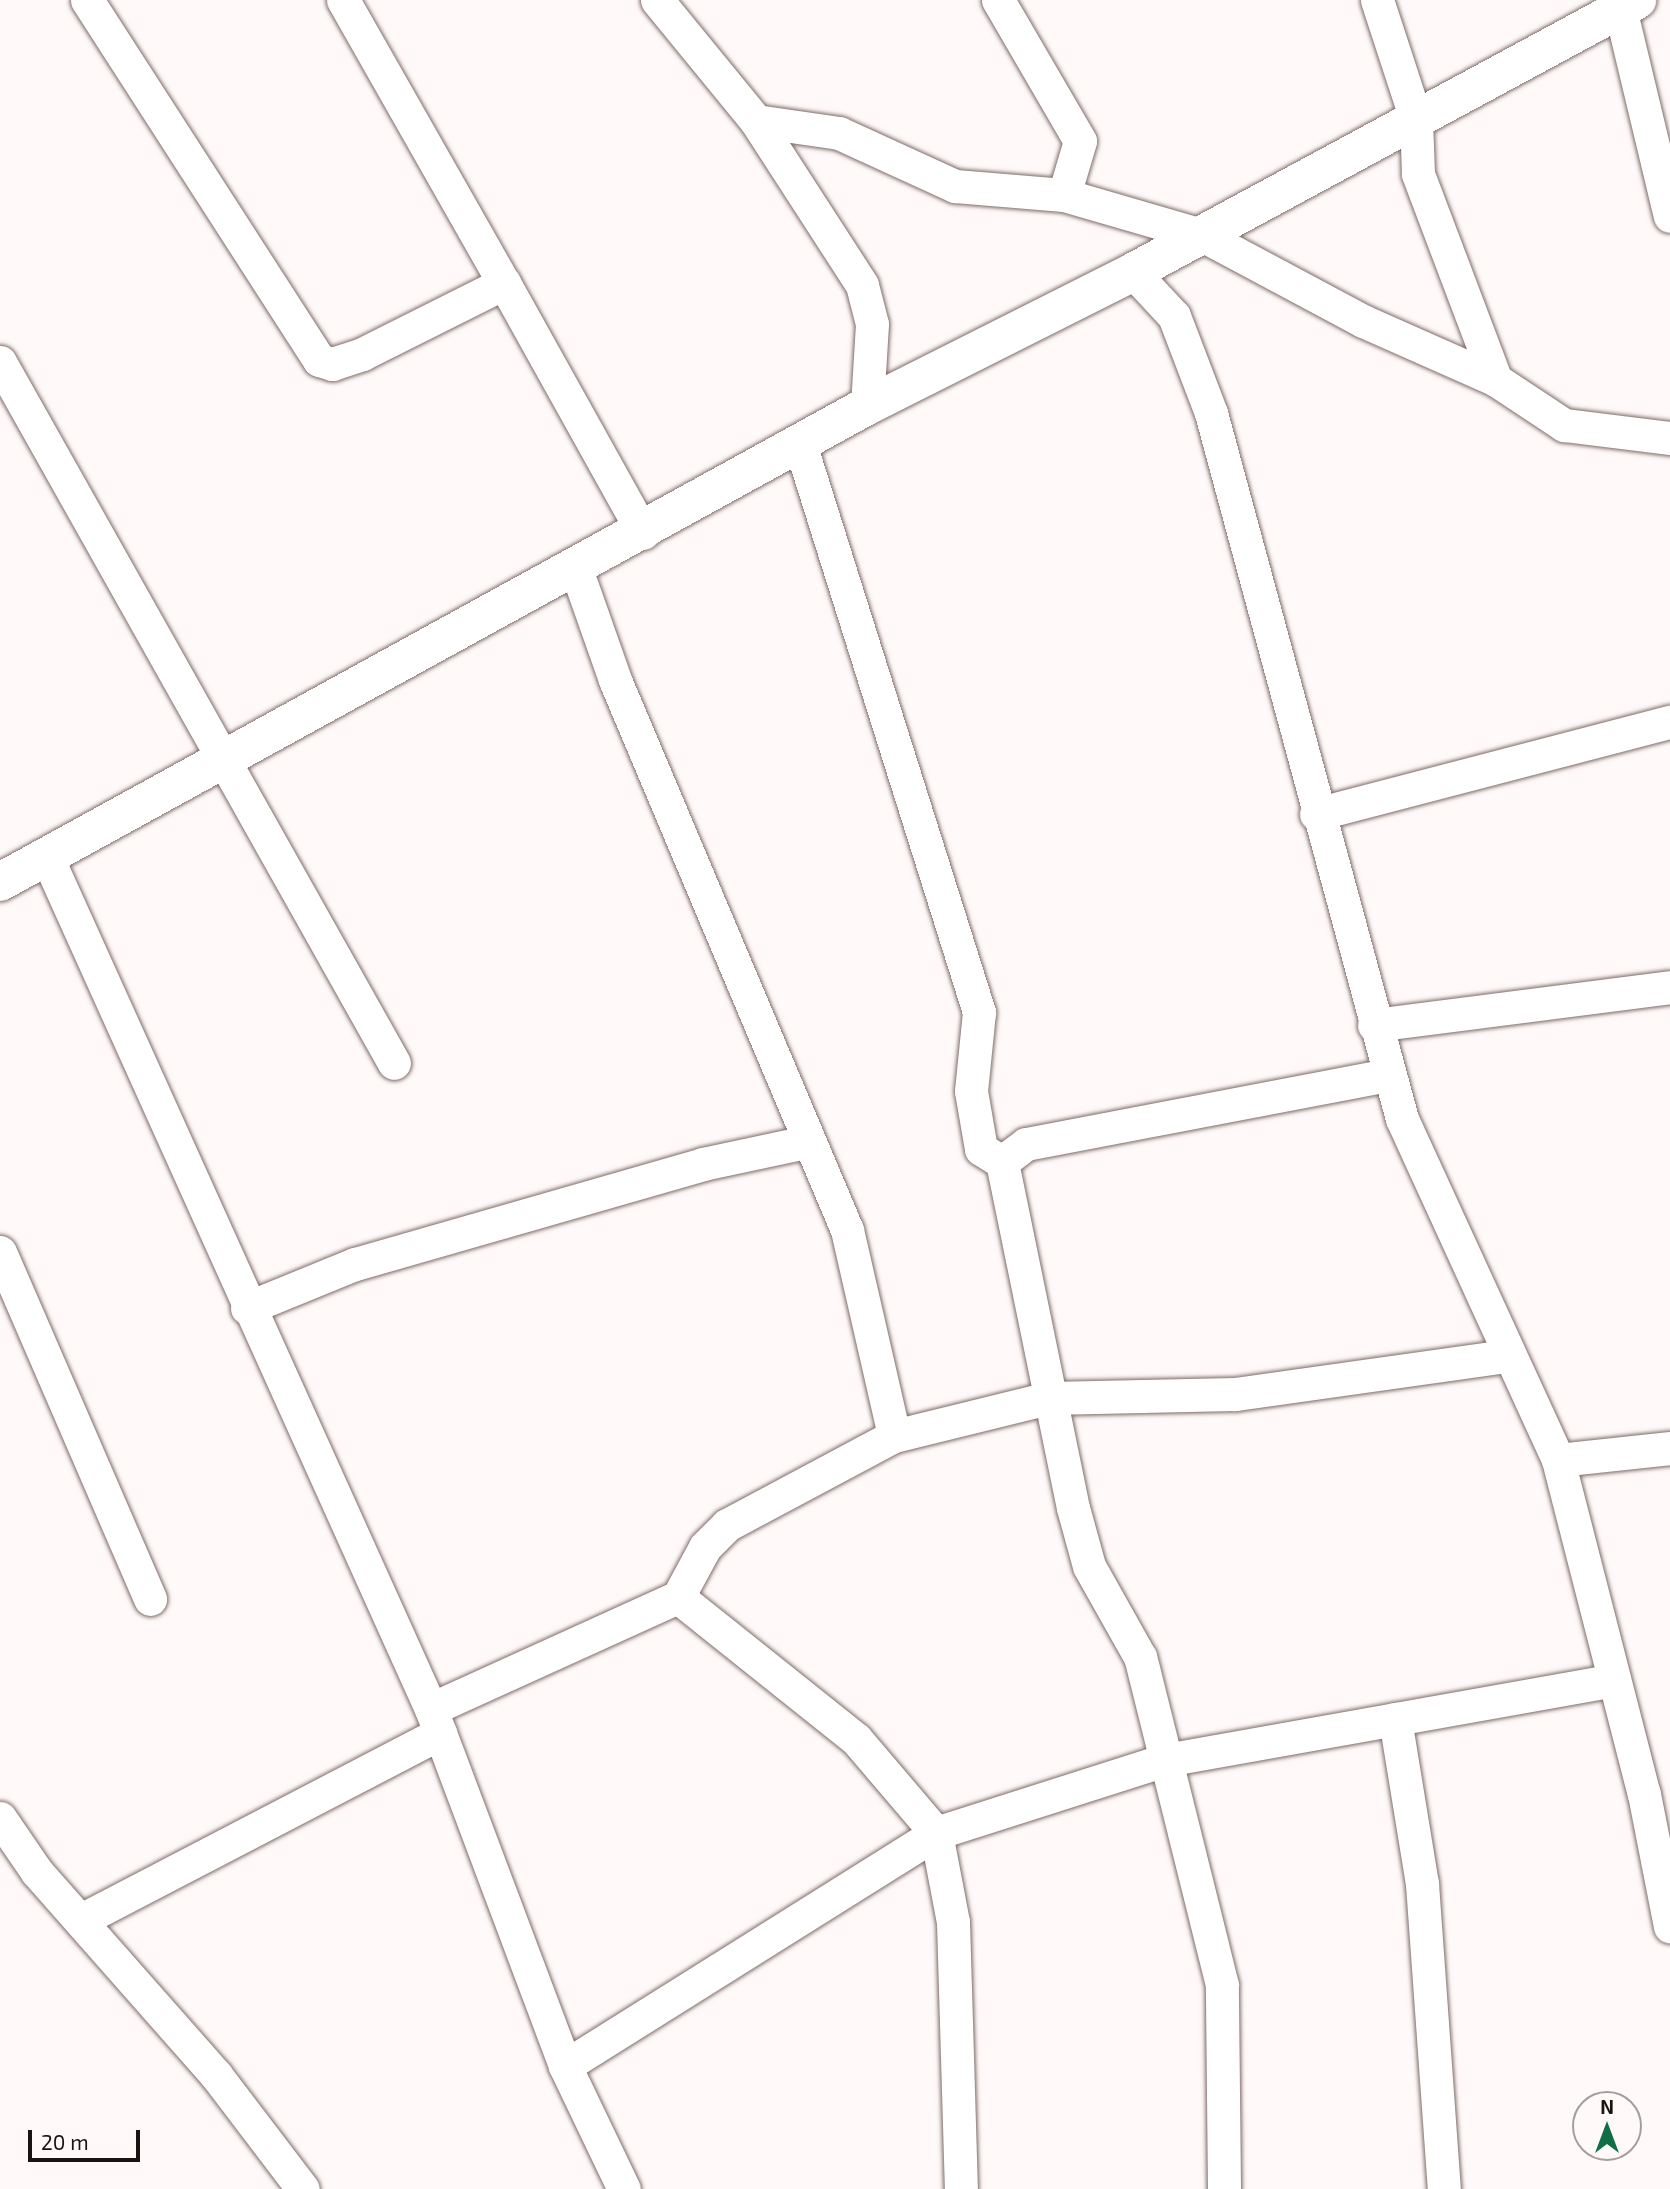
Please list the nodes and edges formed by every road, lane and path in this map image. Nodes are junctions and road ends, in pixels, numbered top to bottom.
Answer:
1 (87, 0) edge
2 (343, 0) edge
3 (657, 0) edge
4 (998, 0) edge
5 (1377, 0) edge
6 (1625, 3) edge
7 (1416, 119) junction
8 (756, 121) junction
9 (1064, 195) junction
10 (1670, 216) edge
11 (1202, 235) junction
12 (1133, 272) junction
13 (504, 284) junction
14 (0, 362) edge
15 (1496, 380) junction
16 (867, 407) junction
17 (1670, 438) edge
18 (800, 444) junction
19 (643, 533) junction
20 (576, 569) junction
21 (1670, 722) edge
22 (226, 754) junction
23 (1316, 814) junction
24 (47, 857) junction
25 (0, 882) edge
26 (1670, 987) edge
27 (1374, 1025) junction
28 (394, 1063) dead end
29 (1389, 1075) junction
30 (806, 1142) junction
31 (1002, 1162) junction
32 (0, 1252) edge
33 (247, 1308) junction
34 (1506, 1356) junction
35 (1049, 1398) junction
36 (894, 1436) junction
37 (1670, 1448) edge
38 (1558, 1460) junction
39 (678, 1597) junction
40 (150, 1599) dead end
41 (1614, 1681) junction
42 (1395, 1719) junction
43 (436, 1721) junction
44 (1165, 1760) junction
45 (1657, 1796) edge
46 (0, 1818) edge
47 (936, 1833) junction
48 (81, 1920) junction
49 (1670, 1926) edge
50 (565, 2066) junction
51 (303, 2189) edge
52 (624, 2189) edge
53 (961, 2189) edge
54 (1224, 2189) edge
55 (1444, 2189) edge

1 - 13 street
2 - 13 street
3 - 8 street
4 - 9 street
5 - 7 street
6 - 7 street
6 - 10 street
7 - 11 street
7 - 15 street
8 - 9 street
8 - 16 street
9 - 11 street
11 - 12 street
11 - 15 street
12 - 16 street
12 - 23 street
13 - 19 street
14 - 22 street
15 - 17 street
16 - 18 street
18 - 19 street
18 - 31 street
19 - 20 street
20 - 22 street
20 - 30 street
21 - 23 street
22 - 24 street
22 - 28 street
23 - 27 street
24 - 25 street
24 - 33 street
26 - 27 street
27 - 29 street
29 - 31 street
29 - 34 street
30 - 33 street
30 - 36 street
31 - 35 street
32 - 40 street
33 - 43 street
34 - 35 street
34 - 38 street
35 - 36 street
35 - 44 street
36 - 39 street
37 - 38 street
38 - 41 street
39 - 43 street
39 - 47 street
41 - 42 street
41 - 45 street
42 - 44 street
42 - 55 street
43 - 48 street
43 - 50 street
44 - 47 street
44 - 54 street
45 - 49 street
46 - 48 street
47 - 50 street
47 - 53 street
48 - 51 street
50 - 52 street

